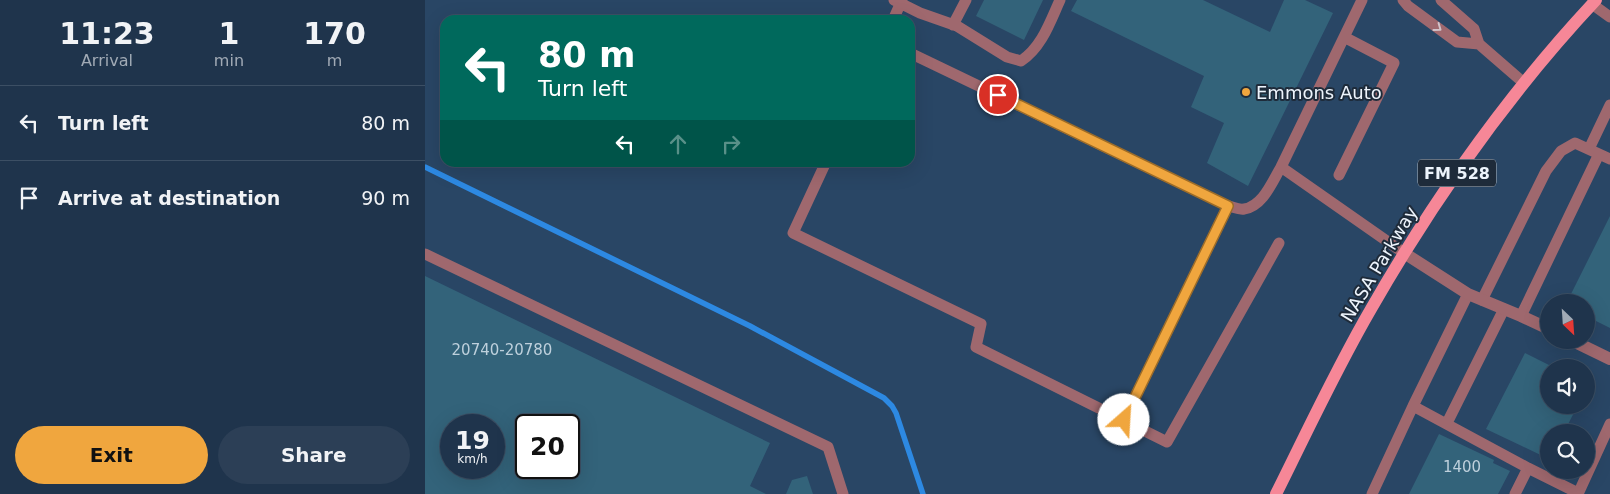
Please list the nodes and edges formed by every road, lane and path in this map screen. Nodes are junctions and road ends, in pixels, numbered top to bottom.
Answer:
1 (966, 0) edge
2 (1060, 0) edge
3 (1361, 0) edge
4 (1403, 0) edge
5 (1441, 0) edge
6 (899, 1) edge
7 (1594, 2) edge
8 (895, 15) edge
9 (1610, 17) edge
10 (953, 25) junction
11 (1344, 37) junction
12 (1479, 44) junction
13 (915, 55) edge
14 (1524, 84) junction
15 (1610, 105) edge
16 (1594, 152) junction
17 (1610, 160) edge
18 (824, 167) edge
19 (1281, 167) junction
20 (1339, 175) dead end
21 (1228, 206) junction
22 (1279, 244) dead end
23 (1404, 253) junction
24 (425, 254) edge
25 (1468, 294) junction
26 (1482, 300) junction
27 (1504, 309) junction
28 (1521, 316) junction
29 (1540, 325) edge
30 (1589, 349) edge
31 (1610, 359) edge
32 (1413, 406) junction
33 (1124, 420) junction
34 (1447, 423) junction
35 (1610, 424) edge
36 (1528, 468) junction
37 (843, 494) edge
38 (1276, 494) edge
39 (1372, 494) edge
40 (1515, 494) edge
41 (1578, 494) edge

1 - 10 lane
2 - 10 lane
3 - 11 lane
4 -> 12 lane
5 - 12 lane
6 - 8 lane
6 - 10 lane
7 - 9 lane
7 - 14 main road, NASA Parkway / FM 528
11 - 19 lane
11 - 20 lane
12 - 14 lane
13 - 21 lane
14 - 23 main road, NASA Parkway / FM 528
15 - 16 lane
16 - 17 lane
16 - 26 lane
16 - 28 lane
18 - 33 lane
19 - 21 lane
19 - 23 lane
21 - 33 lane
22 - 33 lane
23 - 25 street
23 - 38 main road, NASA Parkway / FM 528
24 - 37 lane
25 - 26 street
25 - 32 lane
26 - 27 street
27 - 28 street
27 - 34 lane
28 - 29 street
30 - 31 street
32 - 34 lane
32 - 39 lane
34 - 36 lane
35 - 41 lane
36 - 40 lane
36 - 41 lane

